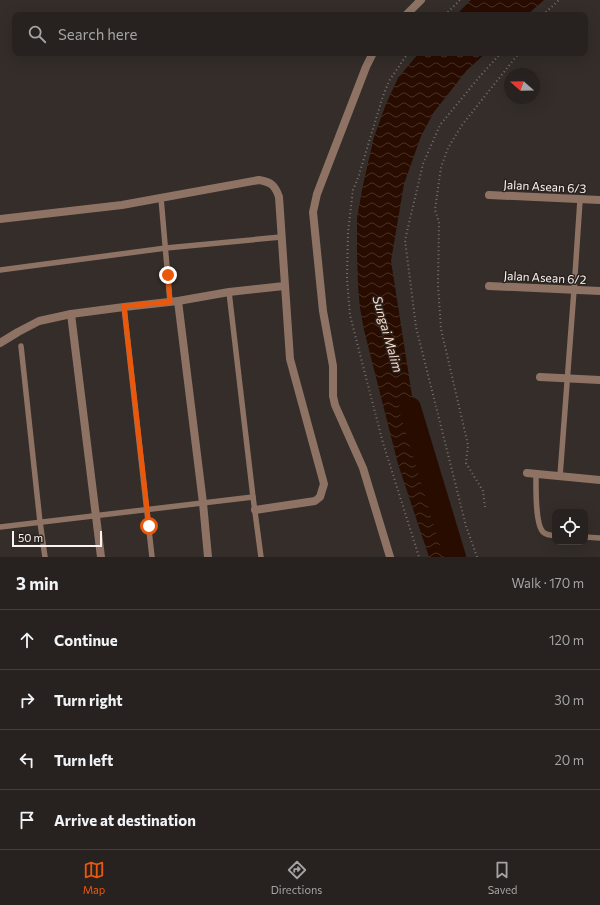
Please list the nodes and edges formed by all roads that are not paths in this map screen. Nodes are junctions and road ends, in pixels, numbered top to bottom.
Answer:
1 (421, 0) edge
2 (409, 12) edge
3 (372, 56) edge
4 (489, 195) dead end
5 (161, 198) junction
6 (580, 200) junction
7 (600, 200) edge
8 (0, 219) edge
9 (281, 236) junction
10 (166, 248) junction
11 (0, 270) edge
12 (284, 286) junction
13 (489, 286) dead end
14 (574, 290) junction
15 (600, 291) edge
16 (229, 292) junction
17 (174, 302) junction
18 (124, 306) junction
19 (71, 314) junction
20 (0, 343) edge
21 (21, 346) dead end
22 (540, 377) dead end
23 (568, 379) junction
24 (600, 380) edge
25 (531, 473) joint
26 (560, 476) junction
27 (600, 480) edge
28 (253, 497) junction
29 (203, 503) junction
30 (147, 510) junction
31 (255, 510) junction
32 (96, 516) junction
33 (40, 522) junction
34 (0, 527) edge
35 (552, 536) edge
36 (588, 538) edge
37 (600, 538) edge
38 (45, 557) edge
39 (102, 557) edge
40 (152, 557) edge
41 (208, 557) edge
42 (261, 557) edge
43 (390, 557) edge

1 - 2 street
3 - 43 street
4 - 6 street, Jalan Asean 6/3
5 - 8 street
5 - 9 street
5 - 10 lane
6 - 7 street, Jalan Asean 6/3
6 - 14 lane
9 - 10 lane
9 - 12 street
10 - 11 lane
10 - 17 lane
12 - 16 street
12 - 31 street
13 - 14 street, Jalan Asean 6/2
14 - 15 street, Jalan Asean 6/2
14 - 23 lane
16 - 17 street
16 - 28 lane
17 - 18 street
17 - 29 street
18 - 19 street
18 - 30 lane
19 - 20 street
19 - 32 street
21 - 33 lane
22 - 23 street
23 - 24 street
23 - 26 lane
25 - 26 street
25 - 35 lane
26 - 27 street
28 - 29 lane
28 - 31 lane
29 - 30 lane
29 - 41 street
30 - 32 lane
30 - 40 lane
31 - 42 lane
32 - 33 lane
32 - 39 street
33 - 34 lane
33 - 38 lane
36 - 37 lane

